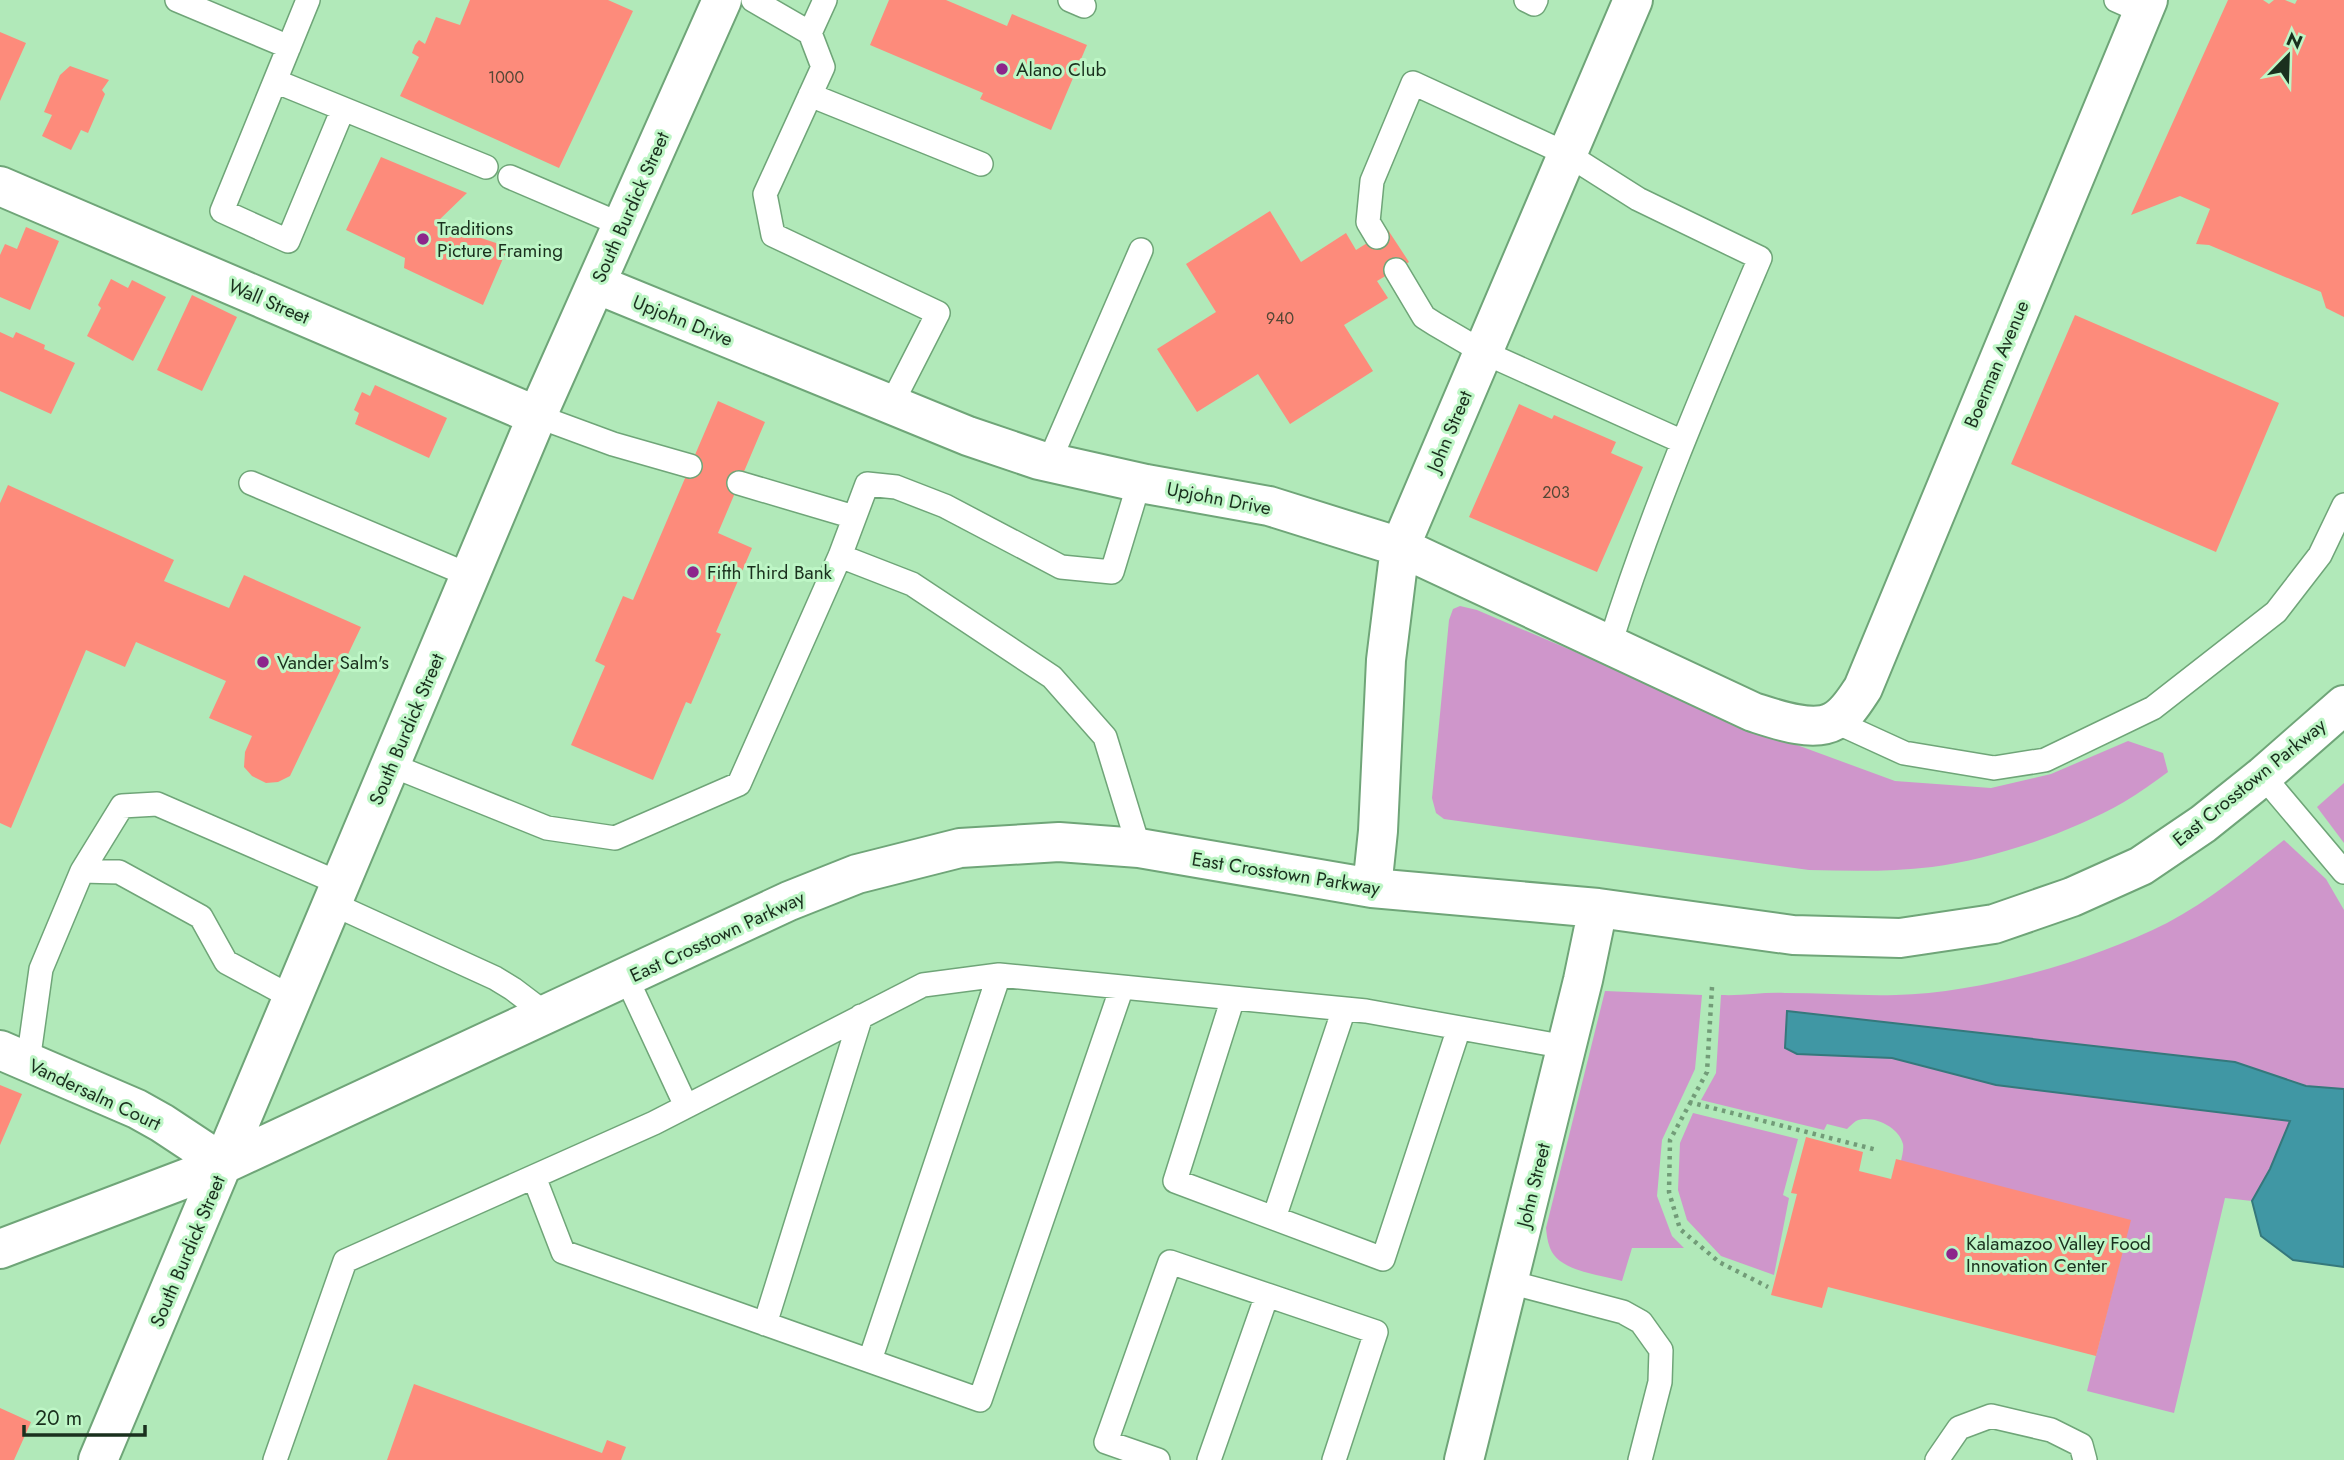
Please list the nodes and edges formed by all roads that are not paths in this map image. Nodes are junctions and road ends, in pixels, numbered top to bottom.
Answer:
1 (177, 0) edge
2 (309, 0) edge
3 (722, 0) edge
4 (753, 0) edge
5 (825, 0) edge
6 (1526, 0) edge
7 (1535, 0) edge
8 (1633, 0) edge
9 (2136, 4) edge
10 (810, 33) junction
11 (289, 47) junction
12 (275, 81) junction
13 (810, 95) junction
14 (343, 109) junction
15 (1567, 155) junction
16 (981, 164) dead end
17 (486, 167) dead end
18 (510, 177) dead end
19 (0, 186) edge
20 (622, 225) junction
21 (1377, 237) dead end
22 (1142, 250) dead end
23 (1396, 270) dead end
24 (596, 284) junction
25 (1483, 352) junction
26 (891, 405) junction
27 (537, 416) junction
28 (1684, 442) junction
29 (1049, 462) junction
30 (690, 466) dead end
31 (251, 483) dead end
32 (739, 483) dead end
33 (1139, 483) junction
34 (2344, 505) edge
35 (854, 517) junction
36 (1400, 547) junction
37 (840, 556) junction
38 (471, 576) junction
39 (1609, 644) junction
40 (2344, 705) edge
41 (1834, 722) junction
42 (391, 765) junction
43 (2263, 776) junction
44 (1139, 848) junction
45 (82, 872) junction
46 (2344, 872) edge
47 (1372, 888) junction
48 (337, 894) junction
49 (1598, 908) junction
50 (999, 975) junction
51 (626, 977) junction
52 (1122, 987) junction
53 (293, 998) junction
54 (1233, 998) junction
55 (1344, 1009) junction
56 (546, 1014) junction
57 (862, 1016) junction
58 (1459, 1028) junction
59 (1566, 1047) junction
60 (14, 1056) edge
61 (686, 1106) junction
62 (224, 1164) junction
63 (534, 1177) junction
64 (1274, 1218) junction
65 (0, 1249) edge
66 (1508, 1282) junction
67 (1267, 1295) junction
68 (765, 1324) junction
69 (870, 1360) junction
70 (97, 1460) edge
71 (275, 1460) edge
72 (1157, 1460) edge
73 (1209, 1460) edge
74 (1334, 1460) edge
75 (1464, 1460) edge
76 (1640, 1460) edge
77 (1937, 1460) edge
78 (2085, 1460) edge

1 - 11 lane
2 - 11 lane
3 - 20 street, South Burdick Street
4 - 10 lane
5 - 10 lane
6 - 7 lane
8 - 15 street, John Street
9 - 41 street, Boerman Avenue
10 - 13 lane
11 - 12 lane
12 - 14 lane
12 - 14 lane
13 - 16 lane
13 - 26 lane
14 - 17 lane
15 - 21 lane
15 - 25 street, John Street
15 - 28 lane
18 - 20 lane
19 - 27 street, Wall Street
20 - 24 street, South Burdick Street
22 - 29 lane
23 - 25 lane
24 - 26 street, Upjohn Drive
24 - 27 street, South Burdick Street
25 - 28 lane
25 - 36 street, John Street
26 - 29 street, Upjohn Drive
27 - 30 lane
27 - 38 street, South Burdick Street
28 - 39 lane
29 - 33 street, Upjohn Drive
31 - 38 lane
32 - 35 lane
33 - 35 lane
33 - 36 street, Upjohn Drive
34 - 41 lane
35 - 37 lane
36 - 39 street, Upjohn Drive
36 - 47 street, John Street
37 - 42 lane
37 - 44 lane
38 - 42 street, South Burdick Street
39 - 41 street, Upjohn Drive
40 - 43 street, East Crosstown Parkway
42 - 48 street, South Burdick Street
43 - 46 lane
43 - 49 street, East Crosstown Parkway
44 - 47 street, East Crosstown Parkway
44 - 51 street, East Crosstown Parkway
45 - 48 lane
45 - 53 lane
45 - 60 lane
47 - 49 street, East Crosstown Parkway
48 - 53 street, South Burdick Street
48 - 56 lane
49 - 59 street, John Street
50 - 52 lane
50 - 57 lane
50 - 69 lane
51 - 56 street, East Crosstown Parkway
51 - 61 lane
52 - 54 lane
52 - 69 lane
53 - 62 street, South Burdick Street
54 - 55 lane
54 - 64 lane
55 - 58 lane
55 - 64 lane
56 - 62 street, East Crosstown Parkway
57 - 61 lane
57 - 68 lane
58 - 59 lane
58 - 64 lane
59 - 66 street, John Street
60 - 62 street, Vandersalm Court
61 - 63 lane
62 - 65 street, East Crosstown Parkway
62 - 70 street, South Burdick Street
63 - 68 lane
63 - 71 lane
66 - 75 street, John Street
66 - 76 lane
67 - 72 lane
67 - 73 lane
67 - 74 lane
68 - 69 lane
77 - 78 lane

